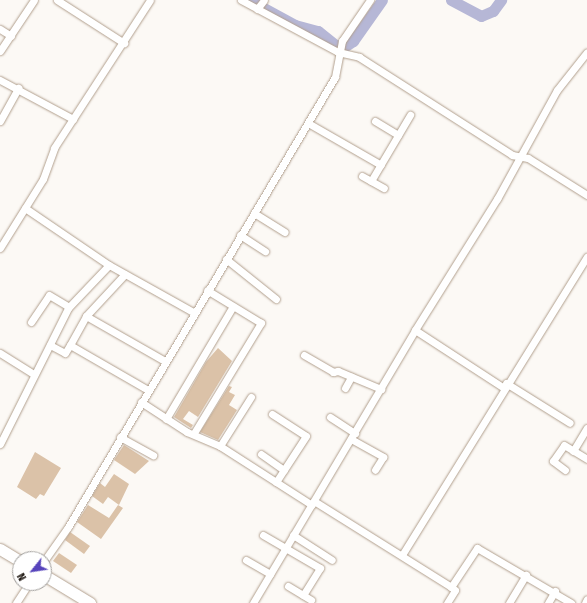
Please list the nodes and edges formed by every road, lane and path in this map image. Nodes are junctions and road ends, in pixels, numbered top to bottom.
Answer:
1 (34, 0) edge
2 (56, 0) edge
3 (150, 0) edge
4 (241, 0) edge
5 (370, 0) edge
6 (264, 1) edge
7 (257, 9) junction
8 (0, 29) edge
9 (11, 36) junction
10 (124, 43) junction
11 (338, 50) junction
12 (0, 51) edge
13 (587, 52) edge
14 (0, 80) edge
15 (18, 88) junction
16 (410, 115) dead end
17 (73, 119) junction
18 (0, 121) edge
19 (375, 121) dead end
20 (308, 123) junction
21 (398, 135) junction
22 (520, 157) junction
23 (381, 165) junction
24 (362, 176) dead end
25 (371, 181) junction
26 (384, 188) dead end
27 (587, 195) edge
28 (25, 208) junction
29 (254, 213) junction
30 (285, 232) dead end
31 (240, 235) junction
32 (0, 248) edge
33 (265, 251) dead end
34 (587, 257) edge
35 (226, 259) junction
36 (109, 265) junction
37 (125, 274) junction
38 (207, 290) junction
39 (276, 299) dead end
40 (233, 306) junction
41 (69, 307) junction
42 (194, 312) junction
43 (86, 316) junction
44 (32, 322) dead end
45 (415, 330) junction
46 (50, 345) junction
47 (70, 345) junction
48 (0, 354) edge
49 (304, 355) dead end
50 (165, 361) junction
51 (34, 374) junction
52 (351, 377) junction
53 (505, 385) junction
54 (345, 388) dead end
55 (381, 389) junction
56 (148, 390) junction
57 (251, 396) dead end
58 (141, 402) junction
59 (272, 414) dead end
60 (330, 417) dead end
61 (166, 418) junction
62 (570, 422) dead end
63 (587, 428) edge
64 (194, 433) junction
65 (353, 436) junction
66 (120, 437) junction
67 (0, 444) edge
68 (220, 446) junction
69 (573, 451) junction
70 (261, 454) dead end
71 (152, 456) dead end
72 (587, 459) edge
73 (284, 470) junction
74 (375, 470) dead end
75 (565, 470) dead end
76 (276, 482) junction
77 (313, 503) junction
78 (263, 535) dead end
79 (293, 535) junction
80 (285, 548) junction
81 (0, 549) edge
82 (50, 551) edge
83 (402, 555) junction
84 (12, 556) edge
85 (246, 560) dead end
86 (332, 560) dead end
87 (270, 574) junction
88 (526, 575) junction
89 (52, 581) edge
90 (288, 586) dead end
91 (451, 588) junction
92 (24, 591) edge
93 (555, 591) junction
94 (303, 595) junction
95 (587, 599) edge
96 (311, 600) dead end
97 (16, 603) edge
98 (90, 603) edge
99 (253, 603) edge
100 (447, 603) edge
101 (508, 603) edge
102 (548, 603) edge
103 (571, 603) edge
104 (585, 603) edge

1 - 9 street
2 - 10 street
3 - 10 street
4 - 7 street
5 - 11 street
6 - 7 street
7 - 11 street
8 - 9 street
9 - 12 street
10 - 17 street
11 - 20 street
11 - 22 street
13 - 22 street
14 - 15 street
15 - 17 street
15 - 18 street
16 - 21 street
17 - 28 street
19 - 21 street
20 - 23 street
20 - 29 street
21 - 23 street
22 - 27 street
22 - 45 street
23 - 25 street
24 - 25 street
25 - 26 street
28 - 32 street
28 - 36 street
29 - 30 street
29 - 31 street
31 - 33 street
31 - 35 street
34 - 53 street
35 - 38 street
35 - 39 street
36 - 37 street
36 - 41 street
37 - 42 street
37 - 43 street
38 - 40 street
38 - 42 street
40 - 61 street
40 - 64 street
41 - 44 street
41 - 46 street
42 - 50 street
43 - 47 street
43 - 50 street
45 - 53 street
45 - 55 street
46 - 47 street
46 - 51 street
47 - 56 street
48 - 51 street
49 - 52 street
50 - 56 street
51 - 67 street
52 - 54 street
52 - 55 street
53 - 62 street
53 - 83 street
55 - 65 street
56 - 58 street
57 - 68 street
58 - 61 street
58 - 66 street
59 - 73 street
60 - 65 street
61 - 64 street
63 - 69 street
64 - 68 street
65 - 74 street
65 - 77 street
66 - 71 street
66 - 82 street
68 - 76 street
69 - 72 street
69 - 75 street
70 - 73 street
73 - 76 street
76 - 77 street
77 - 79 street
77 - 83 street
78 - 80 street
79 - 80 street
79 - 86 street
80 - 87 street
80 - 94 street
81 - 84 main road
83 - 91 street
85 - 87 street
87 - 99 street
88 - 91 street
88 - 93 street
88 - 101 street
89 - 98 main road
90 - 94 street
91 - 100 street
92 - 97 street
93 - 102 street
93 - 103 street
94 - 96 street
95 - 104 street

